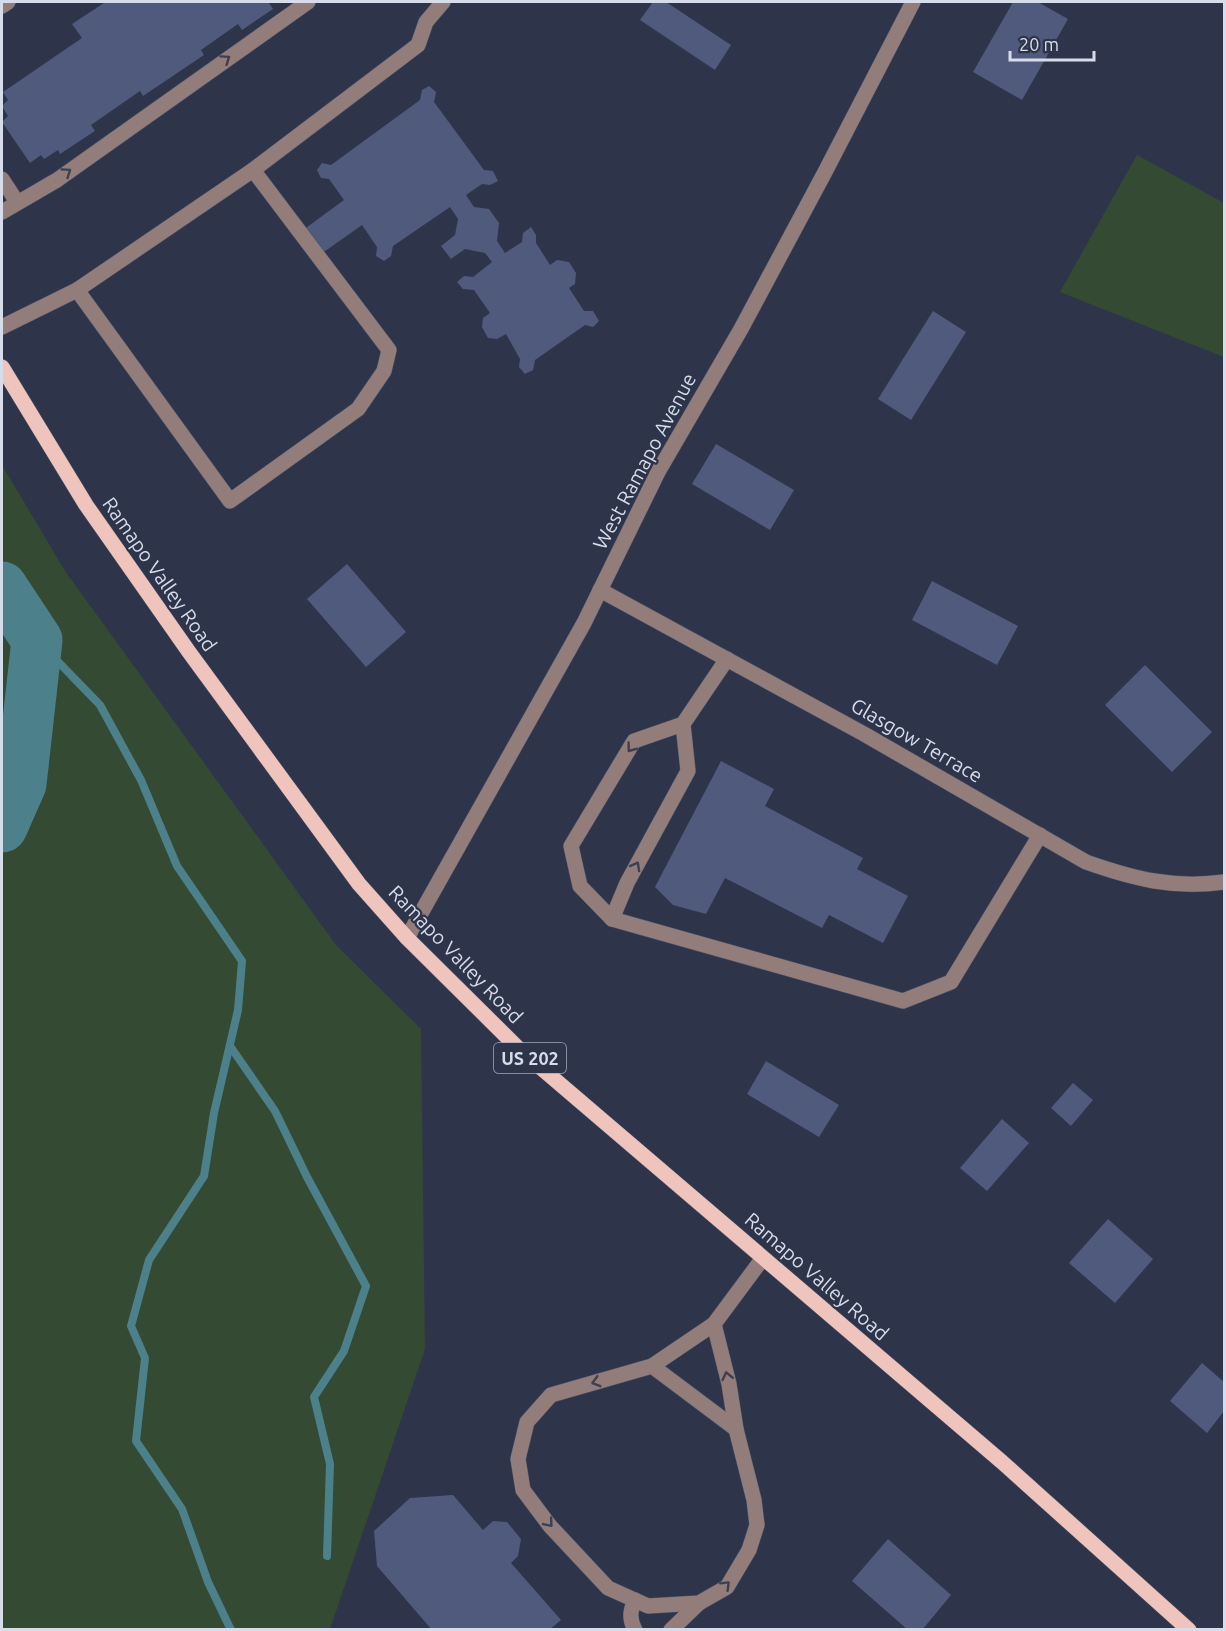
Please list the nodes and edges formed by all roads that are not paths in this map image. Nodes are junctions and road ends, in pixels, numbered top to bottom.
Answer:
1 (8, 2) edge
2 (308, 2) edge
3 (443, 2) edge
4 (913, 2) edge
5 (2, 6) edge
6 (254, 170) junction
7 (2, 179) edge
8 (17, 202) junction
9 (2, 212) edge
10 (77, 290) junction
11 (2, 327) edge
12 (2, 367) edge
13 (600, 590) junction
14 (727, 659) junction
15 (683, 724) junction
16 (1040, 835) junction
17 (1224, 882) edge
18 (612, 919) junction
19 (407, 938) junction
20 (763, 1258) junction
21 (714, 1324) junction
22 (652, 1366) junction
23 (736, 1429) junction
24 (635, 1600) junction
25 (699, 1604) junction
26 (635, 1629) edge
27 (671, 1629) edge
28 (1189, 1629) edge

1 - 5 street
8 -> 2 street
3 - 6 street
4 - 13 street, West Ramapo Avenue
6 - 10 street
6 - 10 street
7 - 8 street
8 - 9 street
10 - 11 street
12 - 19 main road, Ramapo Valley Road / US 202
13 - 14 street, Glasgow Terrace
13 - 19 street, West Ramapo Avenue
14 - 15 street
14 - 16 street, Glasgow Terrace
18 -> 15 street
15 -> 18 street
16 - 17 street, Glasgow Terrace
16 - 18 street
19 - 20 main road, Ramapo Valley Road / US 202
20 - 21 street
20 - 28 main road, Ramapo Valley Road / US 202
21 - 22 street
23 -> 21 street
22 - 23 street
22 -> 24 street
25 -> 23 street
24 - 25 street
24 - 26 street
25 - 27 street

